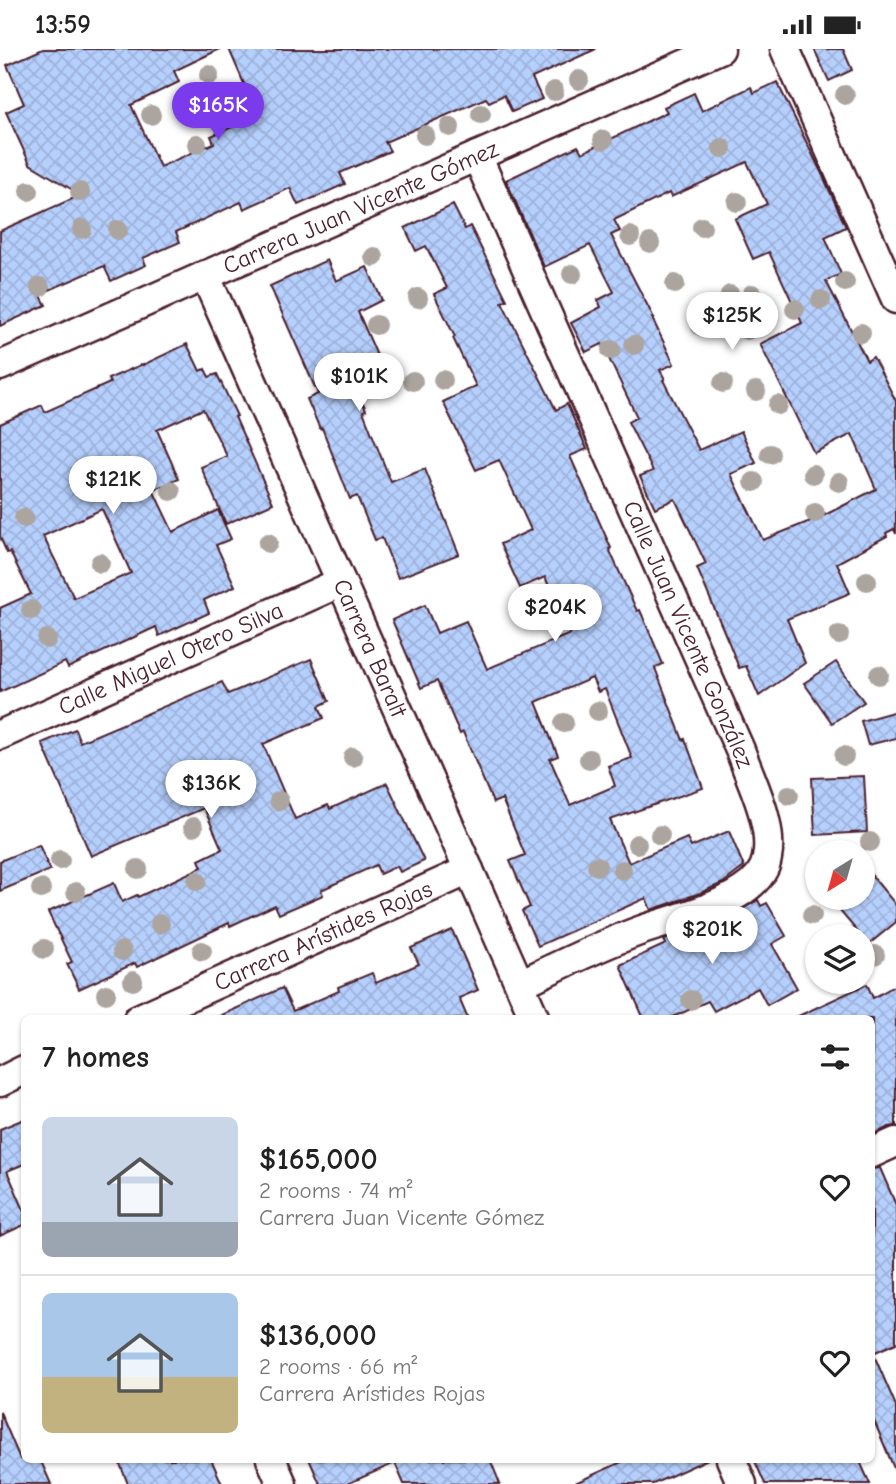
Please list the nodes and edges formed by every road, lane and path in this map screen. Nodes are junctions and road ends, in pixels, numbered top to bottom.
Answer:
1 (720, 49) edge
2 (785, 49) edge
3 (477, 156) junction
4 (205, 275) junction
5 (896, 299) edge
6 (0, 366) edge
7 (341, 582) junction
8 (0, 735) edge
9 (469, 870) junction
10 (520, 983) junction
11 (147, 1015) edge
12 (533, 1015) edge
13 (21, 1072) edge
14 (0, 1082) edge
15 (896, 1142) edge
16 (875, 1152) edge
17 (273, 1463) edge
18 (733, 1463) edge
19 (282, 1484) edge
20 (742, 1484) edge

1 - 3 street, Carrera Juan Vicente Gómez
2 - 5 street
3 - 4 street, Carrera Juan Vicente Gómez
3 - 10 street, Calle Juan Vicente González
4 - 6 street, Carrera Juan Vicente Gómez
4 - 7 street, Carrera Baralt
7 - 8 street, Calle Miguel Otero Silva
7 - 9 street, Carrera Baralt
9 - 10 street, Carrera Baralt
9 - 11 street, Carrera Arístides Rojas
10 - 12 street, Carrera Baralt
13 - 14 street
15 - 16 street
17 - 19 street
18 - 20 street

